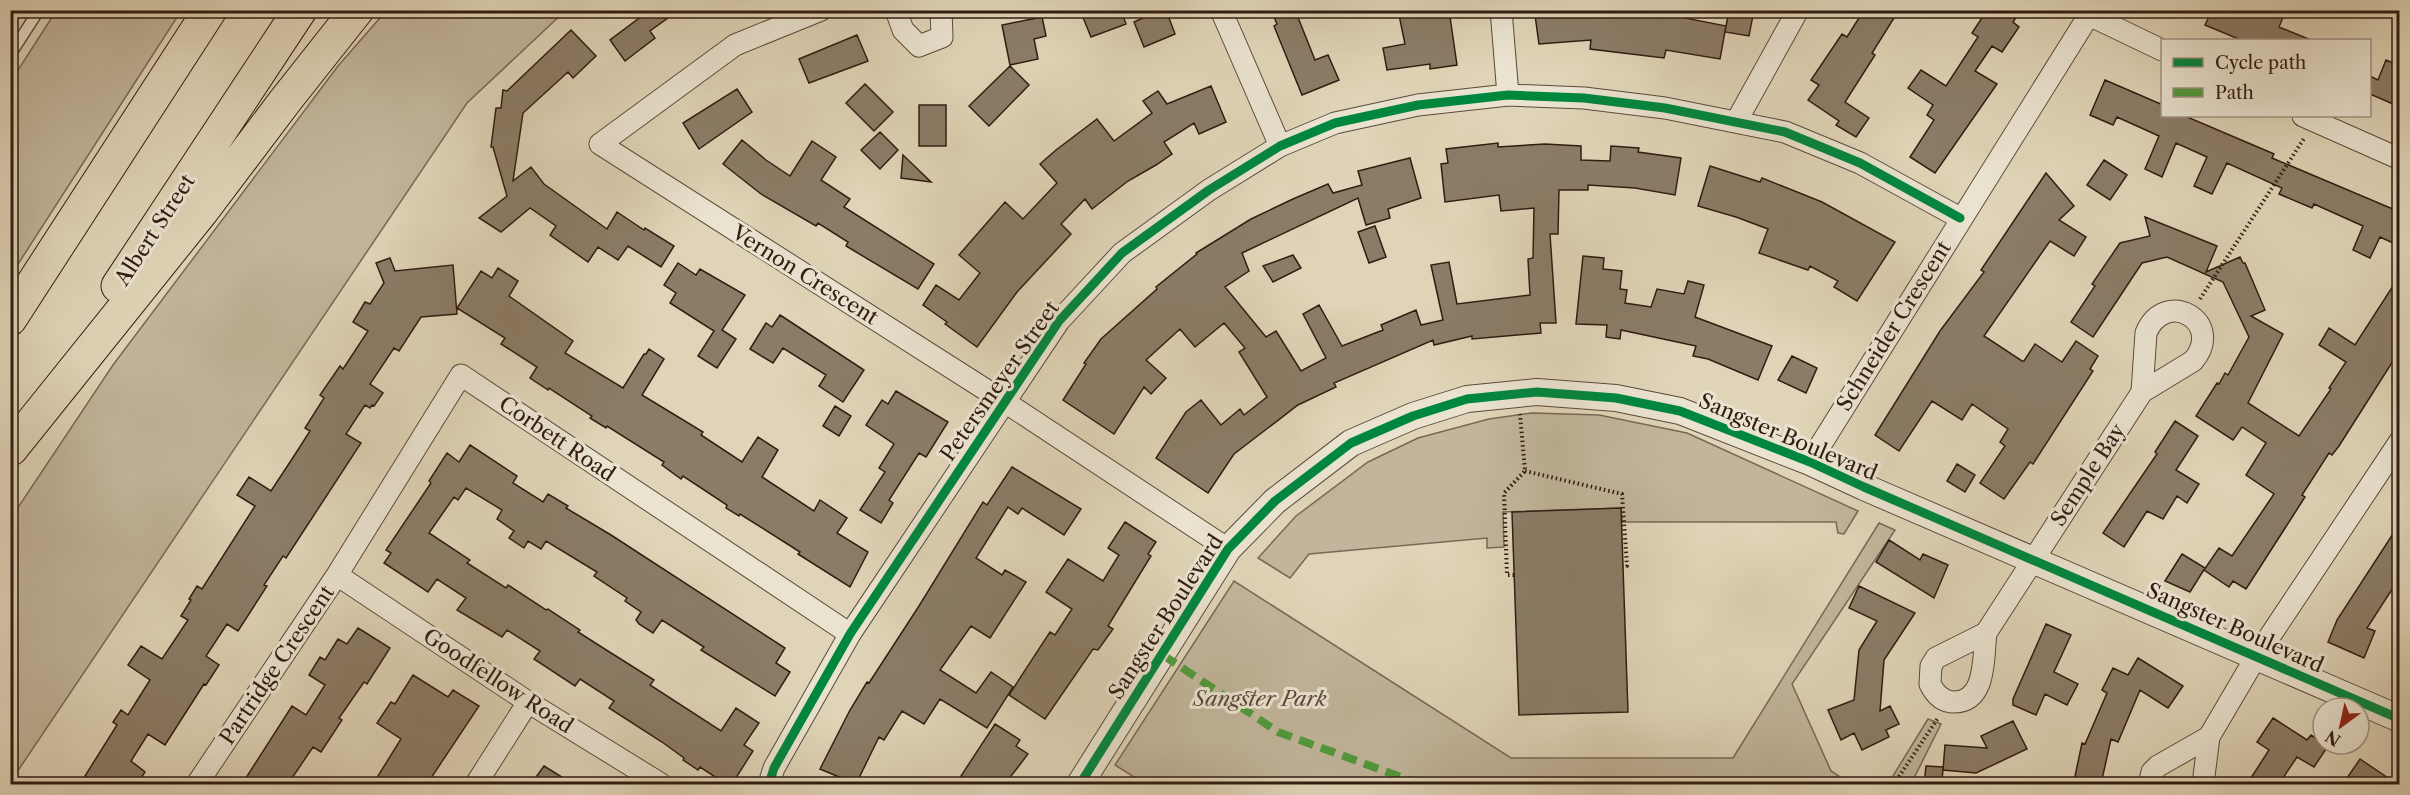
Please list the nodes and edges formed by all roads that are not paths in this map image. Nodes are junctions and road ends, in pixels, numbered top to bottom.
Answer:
1 (39, 10) edge
2 (210, 10) edge
3 (300, 10) edge
4 (357, 10) edge
5 (821, 10) edge
6 (896, 10) edge
7 (941, 10) edge
8 (1221, 10) edge
9 (1501, 10) edge
10 (1798, 10) edge
11 (2161, 49) edge
12 (10, 55) edge
13 (1508, 95) junction
14 (2309, 118) edge
15 (1736, 122) junction
16 (1280, 146) junction
17 (2400, 159) edge
18 (1960, 218) junction
19 (10, 319) edge
20 (2142, 392) junction
21 (1005, 402) junction
22 (2400, 441) edge
23 (11, 450) edge
24 (1810, 462) junction
25 (1228, 549) junction
26 (2033, 559) junction
27 (337, 575) junction
28 (1986, 633) junction
29 (850, 634) junction
30 (2256, 657) junction
31 (528, 702) junction
32 (2400, 719) edge
33 (2209, 737) junction
34 (197, 784) edge
35 (476, 784) edge
36 (661, 784) edge
37 (769, 784) edge
38 (1080, 784) edge
39 (2149, 784) edge
40 (2203, 784) edge

1 - 12 lane
2 - 19 highway
3 - 23 highway, Albert Street
4 - 23 highway
5 - 21 street, Vernon Crescent
6 - 7 street
8 - 16 street
9 - 13 street
10 - 15 street
11 - 18 street, Schneider Crescent
13 - 15 street, Petersmeyer Street
13 - 16 street, Petersmeyer Street
14 - 17 street
15 - 18 street, Petersmeyer Street
16 - 21 street, Petersmeyer Street
18 - 24 street, Schneider Crescent
20 - 20 street, Semple Bay
20 - 26 street, Semple Bay
21 - 25 street, Vernon Crescent
21 - 29 street, Petersmeyer Street
22 - 30 street
24 - 25 street, Sangster Boulevard
24 - 26 street, Sangster Boulevard
25 - 38 street, Sangster Boulevard
26 - 28 street, Semple Bay
26 - 30 street, Sangster Boulevard
27 - 29 street, Corbett Road
27 - 31 street, Goodfellow Road
27 - 34 street, Partridge Crescent
28 - 28 street
29 - 37 street, Petersmeyer Street
30 - 32 street, Sangster Boulevard
30 - 33 street
31 - 35 street
31 - 36 street, Goodfellow Road
33 - 39 street
33 - 40 street

